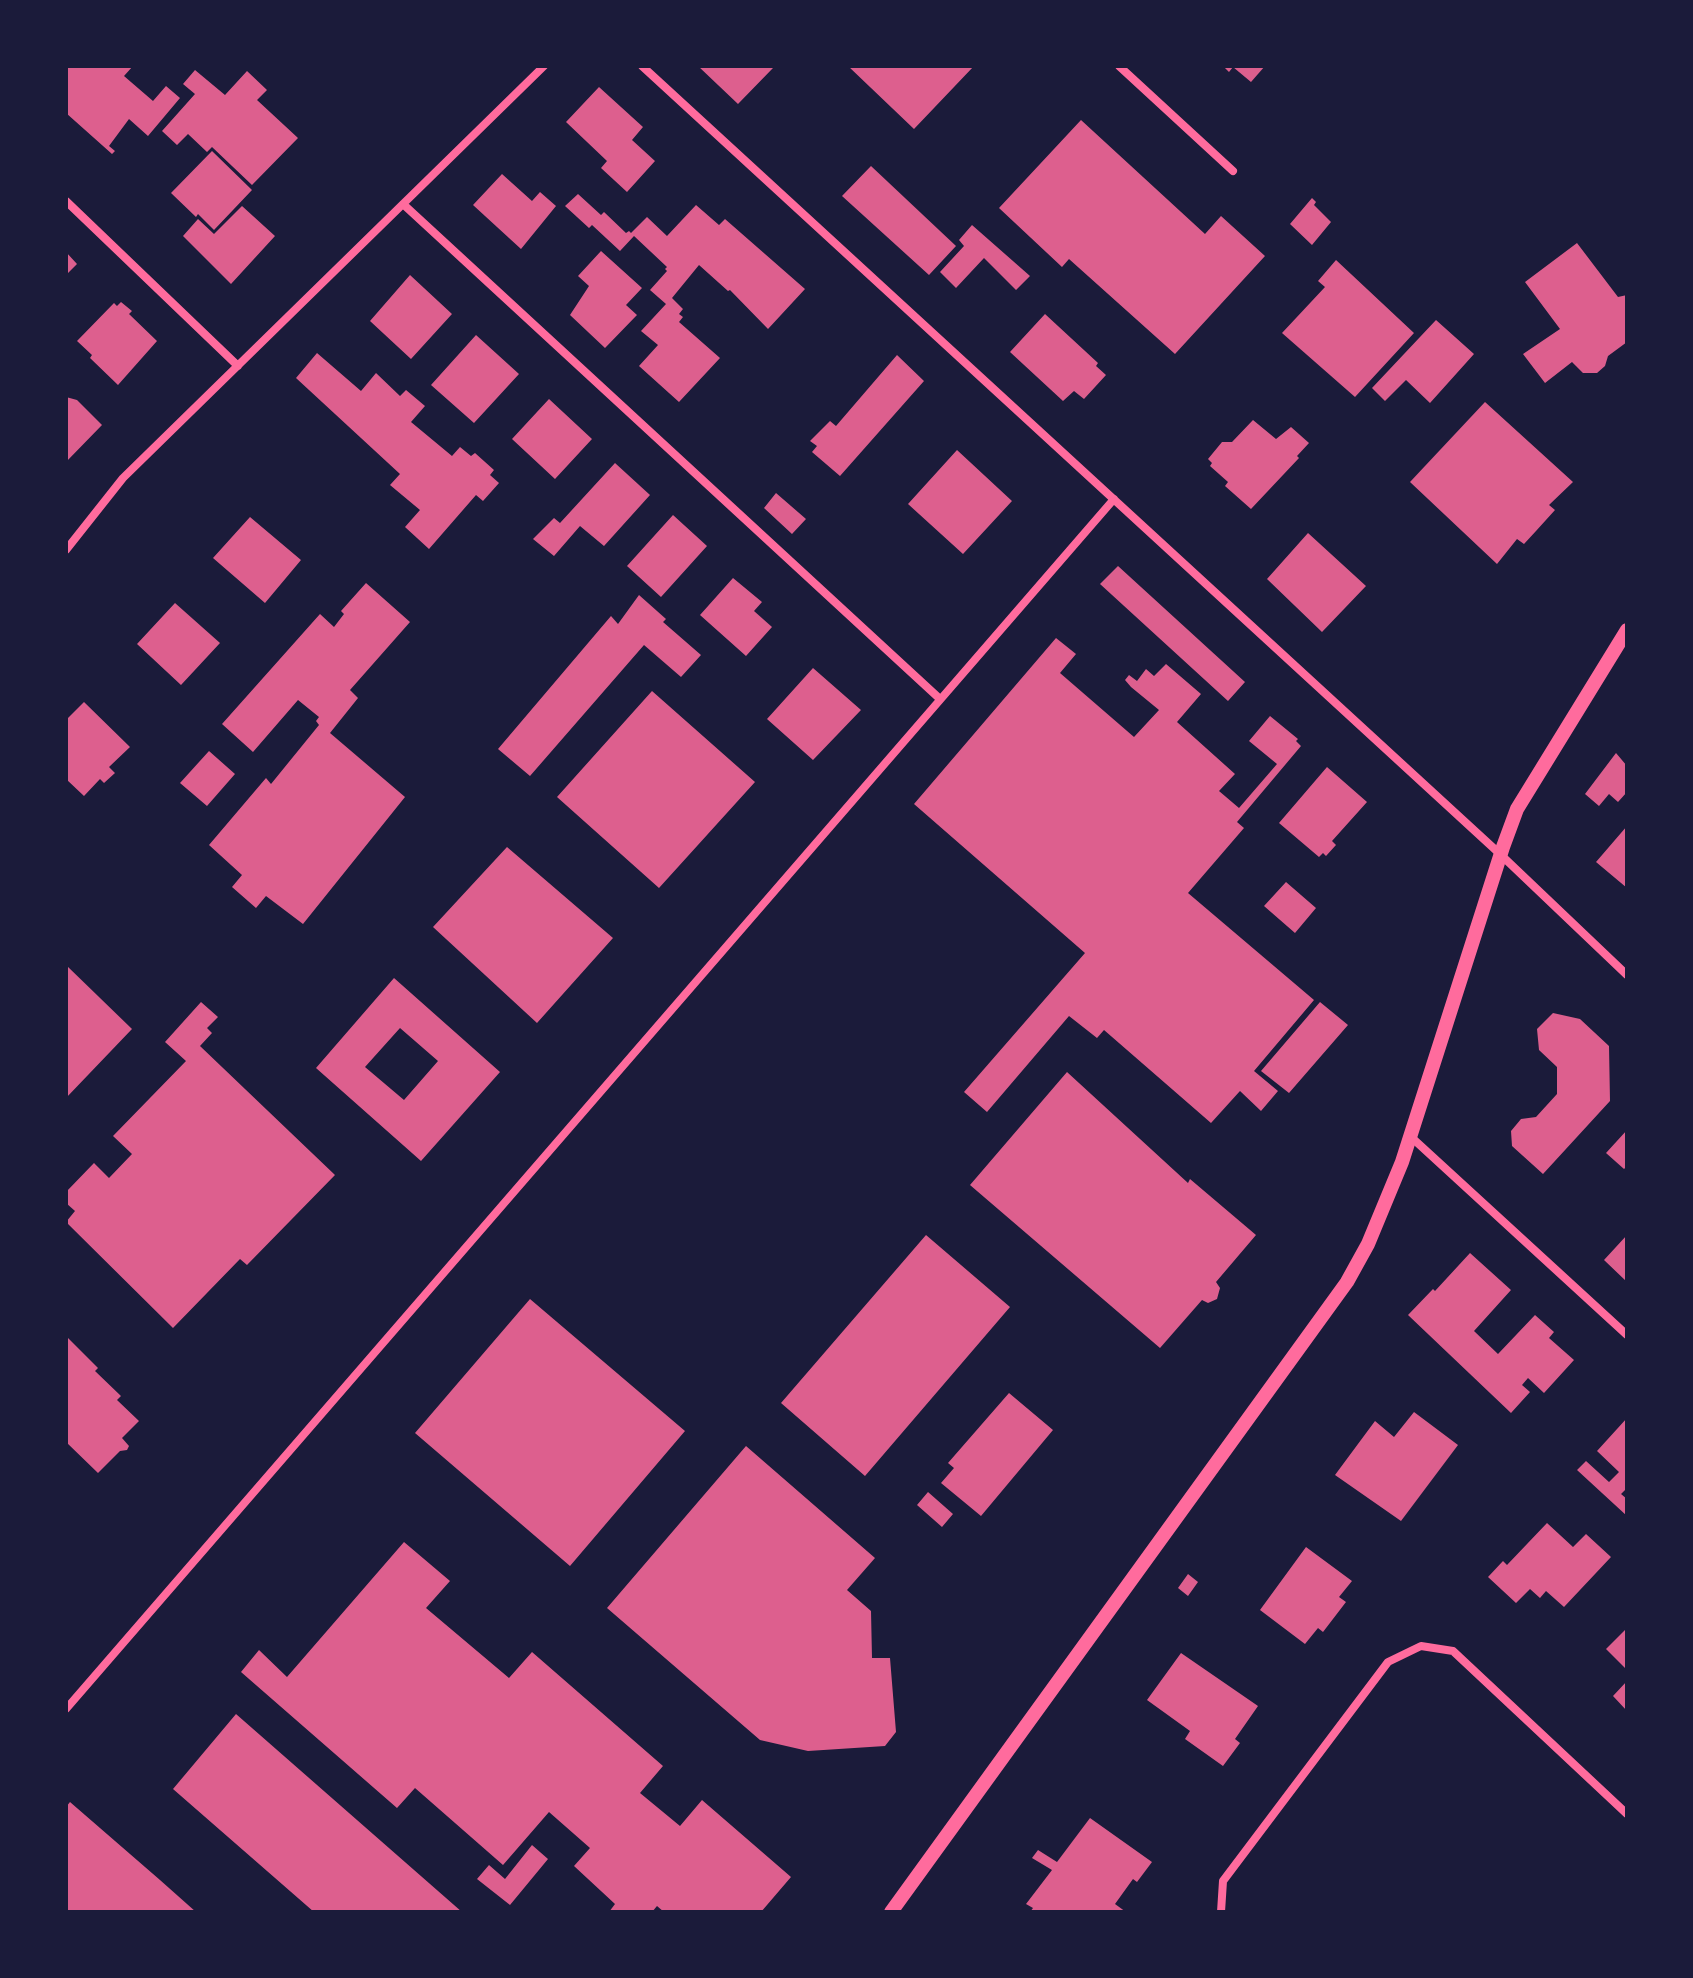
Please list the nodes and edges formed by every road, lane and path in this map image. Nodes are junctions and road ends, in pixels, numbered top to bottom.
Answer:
1 (544, 66) edge
2 (642, 66) edge
3 (1119, 66) edge
4 (1233, 171) dead end
5 (66, 201) edge
6 (403, 204) junction
7 (238, 366) junction
8 (1114, 499) junction
9 (66, 550) edge
10 (1627, 630) edge
11 (940, 699) junction
12 (1500, 854) junction
13 (1627, 975) edge
14 (1410, 1136) junction
15 (1627, 1335) edge
16 (66, 1709) edge
17 (1627, 1814) edge
18 (891, 1912) edge
19 (1221, 1912) edge

1 - 6 street
2 - 8 street
3 - 4 street
5 - 7 street
6 - 7 street
6 - 11 street
7 - 9 street
8 - 11 street
8 - 12 street
10 - 12 street
11 - 16 street
12 - 13 street
12 - 14 street
14 - 15 street
14 - 18 street
17 - 19 street

